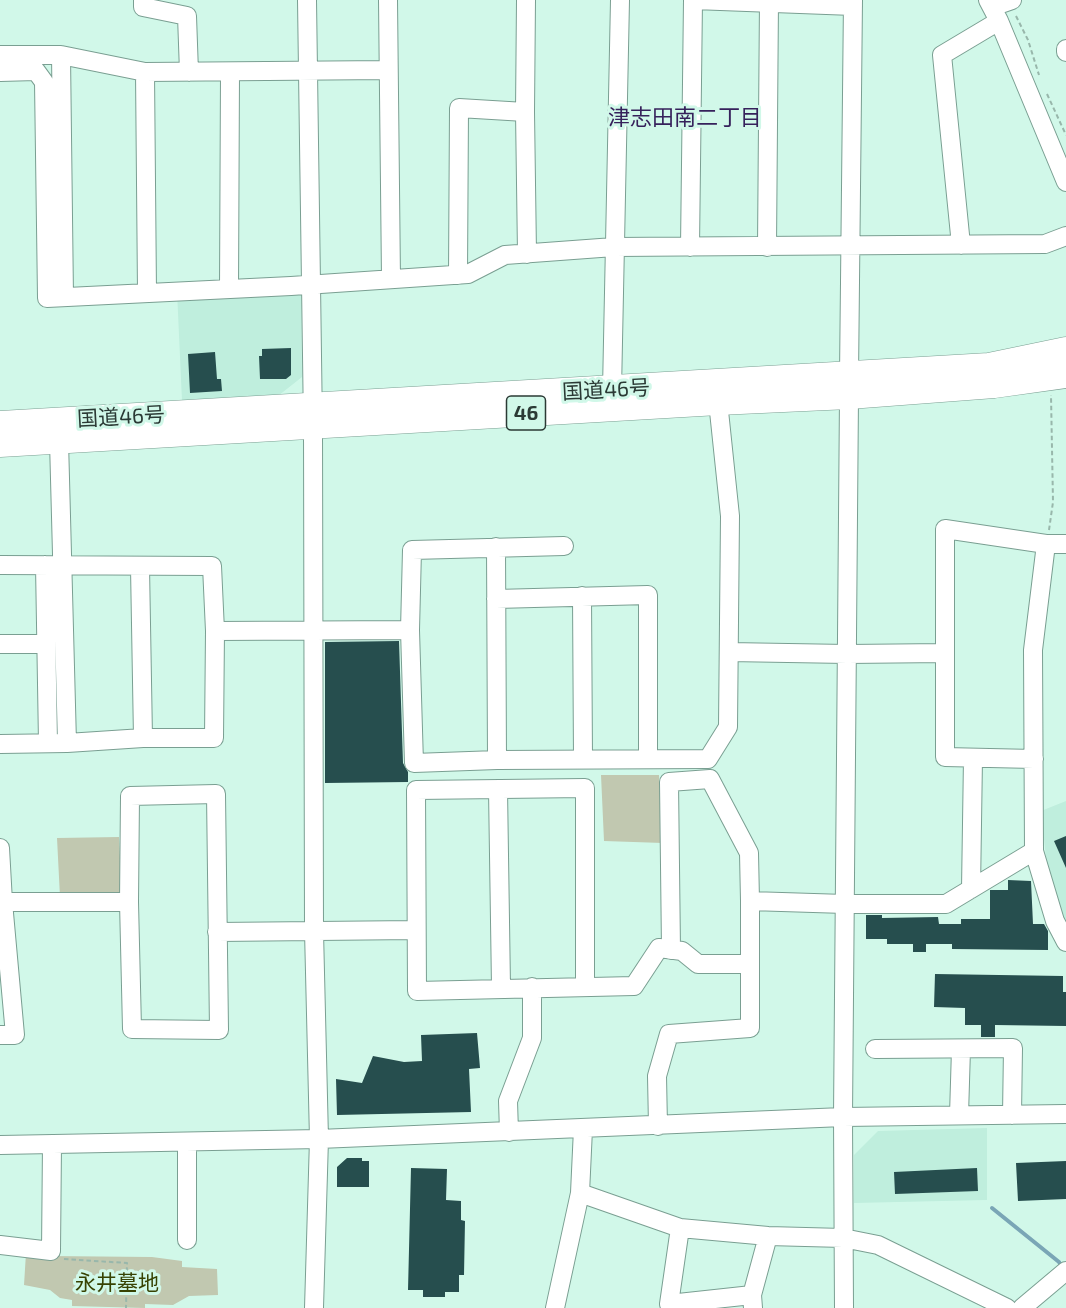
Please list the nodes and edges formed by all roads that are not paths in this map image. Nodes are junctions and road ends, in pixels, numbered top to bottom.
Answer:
1 (143, 0) edge
2 (306, 0) edge
3 (388, 0) edge
4 (526, 0) edge
5 (620, 0) edge
6 (694, 0) edge
7 (769, 1) edge
8 (853, 3) edge
9 (1000, 6) edge
10 (0, 55) edge
11 (61, 55) junction
12 (388, 70) junction
13 (0, 72) edge
14 (145, 72) junction
15 (189, 72) junction
16 (308, 72) junction
17 (230, 73) junction
18 (525, 112) junction
19 (1066, 182) edge
20 (1066, 236) edge
21 (961, 245) junction
22 (850, 246) junction
23 (614, 247) junction
24 (690, 247) junction
25 (767, 247) junction
26 (527, 254) junction
27 (458, 275) junction
28 (391, 279) junction
29 (312, 284) junction
30 (229, 289) junction
31 (147, 293) junction
32 (64, 297) junction
33 (1066, 350) edge
34 (1060, 381) edge
35 (849, 386) junction
36 (612, 390) junction
37 (717, 392) junction
38 (313, 416) junction
39 (0, 424) edge
40 (59, 441) junction
41 (0, 444) edge
42 (1046, 544) junction
43 (1066, 544) edge
44 (564, 546) dead end
45 (496, 547) junction
46 (0, 565) edge
47 (54, 565) junction
48 (140, 567) junction
49 (582, 596) junction
50 (496, 599) junction
51 (410, 630) junction
52 (215, 631) junction
53 (313, 632) junction
54 (0, 644) edge
55 (45, 644) junction
56 (729, 652) junction
57 (944, 653) junction
58 (847, 654) junction
59 (143, 738) junction
60 (48, 743) junction
61 (67, 743) junction
62 (0, 744) edge
63 (648, 758) junction
64 (973, 758) junction
65 (583, 759) junction
66 (1034, 759) junction
67 (497, 760) junction
68 (498, 789) junction
69 (0, 848) edge
70 (1034, 851) junction
71 (971, 889) junction
72 (750, 901) junction
73 (3, 902) junction
74 (129, 902) junction
75 (845, 904) junction
76 (415, 930) junction
77 (314, 931) junction
78 (217, 932) junction
79 (1066, 942) edge
80 (671, 950) junction
81 (750, 964) junction
82 (501, 987) junction
83 (532, 987) junction
84 (585, 987) junction
85 (0, 1035) edge
86 (875, 1049) dead end
87 (961, 1049) junction
88 (1012, 1114) junction
89 (1066, 1114) edge
90 (959, 1115) junction
91 (843, 1117) junction
92 (658, 1126) junction
93 (583, 1129) junction
94 (509, 1132) junction
95 (319, 1139) junction
96 (187, 1142) junction
97 (52, 1144) junction
98 (0, 1145) edge
99 (579, 1193) junction
100 (681, 1228) junction
101 (768, 1236) junction
102 (843, 1238) junction
103 (187, 1240) dead end
104 (0, 1245) edge
105 (1066, 1271) edge
106 (753, 1302) edge
107 (314, 1308) edge
108 (555, 1308) edge
109 (844, 1308) edge
110 (1007, 1308) edge
111 (1022, 1308) edge

1 - 15 street
2 - 16 street
3 - 12 street
4 - 18 street
5 - 23 street
6 - 7 street
6 - 24 street
7 - 8 street
7 - 25 street
8 - 22 street
9 - 19 street
9 - 21 street
10 - 11 street
11 - 14 street
11 - 32 street
12 - 16 street
12 - 28 street
13 - 32 street
14 - 15 street
14 - 31 street
15 - 17 street
16 - 17 street
16 - 29 street
17 - 30 street
18 - 26 street
18 - 27 street
20 - 21 street
21 - 22 street
22 - 25 street
22 - 35 street
23 - 24 street
23 - 26 street
23 - 36 street
24 - 25 street
26 - 27 street
27 - 28 street
28 - 29 street
29 - 30 street
29 - 38 street
30 - 31 street
31 - 32 street
33 - 35 highway, 国道46号 / 46
34 - 35 highway, 国道46号 / 46
35 - 37 highway, 国道46号 / 46
35 - 58 street
36 - 37 highway, 国道46号 / 46
36 - 38 highway, 国道46号 / 46
37 - 38 highway, 国道46号 / 46
37 - 56 street
38 - 39 highway, 国道46号 / 46
38 - 40 highway, 国道46号 / 46
38 - 53 street
40 - 41 highway, 国道46号 / 46
40 - 47 street
42 - 43 street
42 - 57 street
42 - 66 street
44 - 45 street
45 - 50 street
45 - 51 street
46 - 47 street
47 - 48 street
47 - 55 street
47 - 61 street
48 - 52 street
48 - 59 street
49 - 50 street
49 - 63 street
49 - 65 street
50 - 67 street
51 - 53 street
51 - 67 street
52 - 53 street
52 - 59 street
53 - 77 street
54 - 55 street
55 - 60 street
56 - 58 street
56 - 63 street
57 - 58 street
57 - 64 street
58 - 75 street
59 - 61 street
60 - 61 street
60 - 62 street
63 - 65 street
64 - 66 street
64 - 71 street
65 - 67 street
66 - 70 street
68 - 76 street
68 - 82 street
68 - 84 street
69 - 73 street
70 - 71 street
70 - 79 street
71 - 75 street
72 - 75 street
72 - 80 street
72 - 81 street
73 - 74 street
73 - 85 street
74 - 78 street
74 - 78 street
75 - 91 street
76 - 77 street
76 - 82 street
77 - 78 street
77 - 95 street
80 - 81 street
80 - 84 street
81 - 92 street
82 - 83 street
83 - 84 street
83 - 94 street
86 - 87 street
87 - 88 street
87 - 90 street
88 - 89 street
88 - 90 street
90 - 91 street
91 - 92 street
91 - 102 street
92 - 93 street
93 - 94 street
93 - 99 street
94 - 95 street
95 - 96 street
95 - 107 street
96 - 97 street
96 - 103 street
97 - 98 street
97 - 104 street
99 - 100 street
99 - 108 street
100 - 101 street
100 - 106 street
101 - 102 street
101 - 106 street
102 - 109 street
102 - 110 street
105 - 111 street

